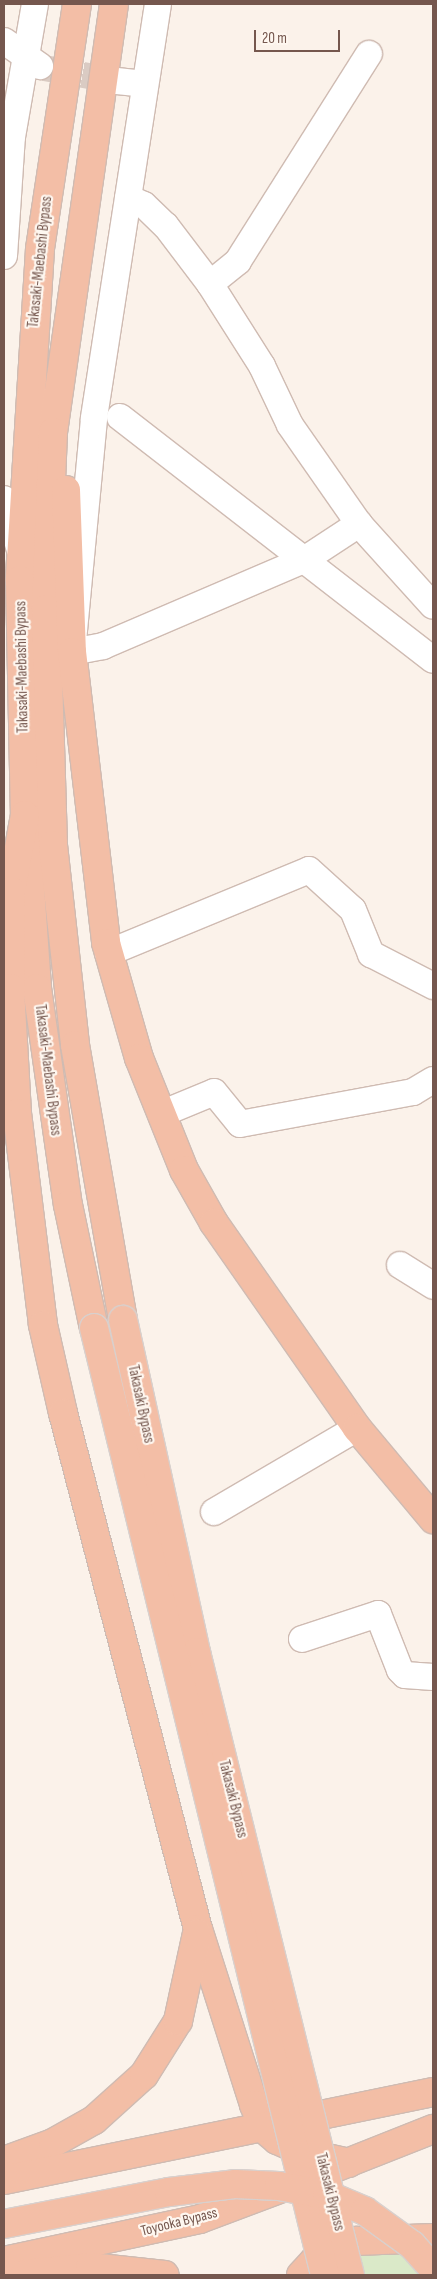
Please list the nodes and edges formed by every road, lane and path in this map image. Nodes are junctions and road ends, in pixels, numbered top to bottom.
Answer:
1 (35, 4) edge
2 (77, 4) edge
3 (114, 4) edge
4 (158, 4) edge
5 (4, 41) edge
6 (369, 54) dead end
7 (34, 63) junction
8 (118, 81) tunnel mouth
9 (144, 84) junction
10 (128, 198) junction
11 (4, 256) edge
12 (210, 284) junction
13 (66, 343) junction
14 (120, 418) dead end
15 (4, 499) edge
16 (360, 524) junction
17 (12, 548) edge
18 (304, 560) junction
19 (433, 606) edge
20 (72, 652) junction
21 (433, 660) edge
22 (26, 815) junction
23 (108, 953) junction
24 (68, 959) junction
25 (433, 986) edge
26 (433, 1080) edge
27 (161, 1114) junction
28 (400, 1265) dead end
29 (433, 1286) edge
30 (123, 1320) joint
31 (94, 1328) joint
32 (357, 1428) junction
33 (214, 1512) dead end
34 (433, 1519) edge
35 (302, 1639) dead end
36 (433, 1676) edge
37 (198, 1929) junction
38 (433, 2092) edge
39 (433, 2107) edge
40 (300, 2123) junction
41 (433, 2129) edge
42 (264, 2130) junction
43 (4, 2161) edge
44 (349, 2163) junction
45 (4, 2180) edge
46 (4, 2224) edge
47 (433, 2238) edge
48 (4, 2260) edge
49 (433, 2268) edge
50 (15, 2275) edge
51 (165, 2275) edge
52 (301, 2275) edge
53 (325, 2275) edge
54 (350, 2275) edge

1 - 7 street
2 - 17 highway, Takasaki-Maebashi Bypass
3 - 13 highway, Takasaki-Maebashi Bypass
4 - 9 street
5 - 7 street
6 - 12 street
7 - 11 street
8 - 9 street
9 - 10 street
10 - 12 street
10 - 20 street
12 - 16 street
13 - 20 highway
13 - 24 highway, Takasaki-Maebashi Bypass
14 - 18 street
15 - 17 street
16 - 18 street
16 - 19 street
17 - 22 highway, Takasaki-Maebashi Bypass
18 - 20 street
18 - 21 street
20 - 23 highway
20 - 24 highway
22 - 31 highway, Takasaki-Maebashi Bypass
22 - 37 highway
23 - 25 street
23 - 27 highway
24 - 30 highway, Takasaki-Maebashi Bypass
26 - 27 street
27 - 32 highway
28 - 29 street
30 - 54 highway, Takasaki Bypass, bridge
31 - 53 highway, Takasaki Bypass, bridge
32 - 33 street
32 - 34 highway
35 - 36 street
37 - 42 highway
37 - 43 highway
38 - 40 highway
39 - 40 highway
40 - 42 highway
41 - 44 highway, Toyooka Bypass
42 - 44 highway
42 - 45 highway
44 - 48 highway, Toyooka Bypass
46 - 49 highway, bridge
47 - 52 highway
50 - 51 highway

